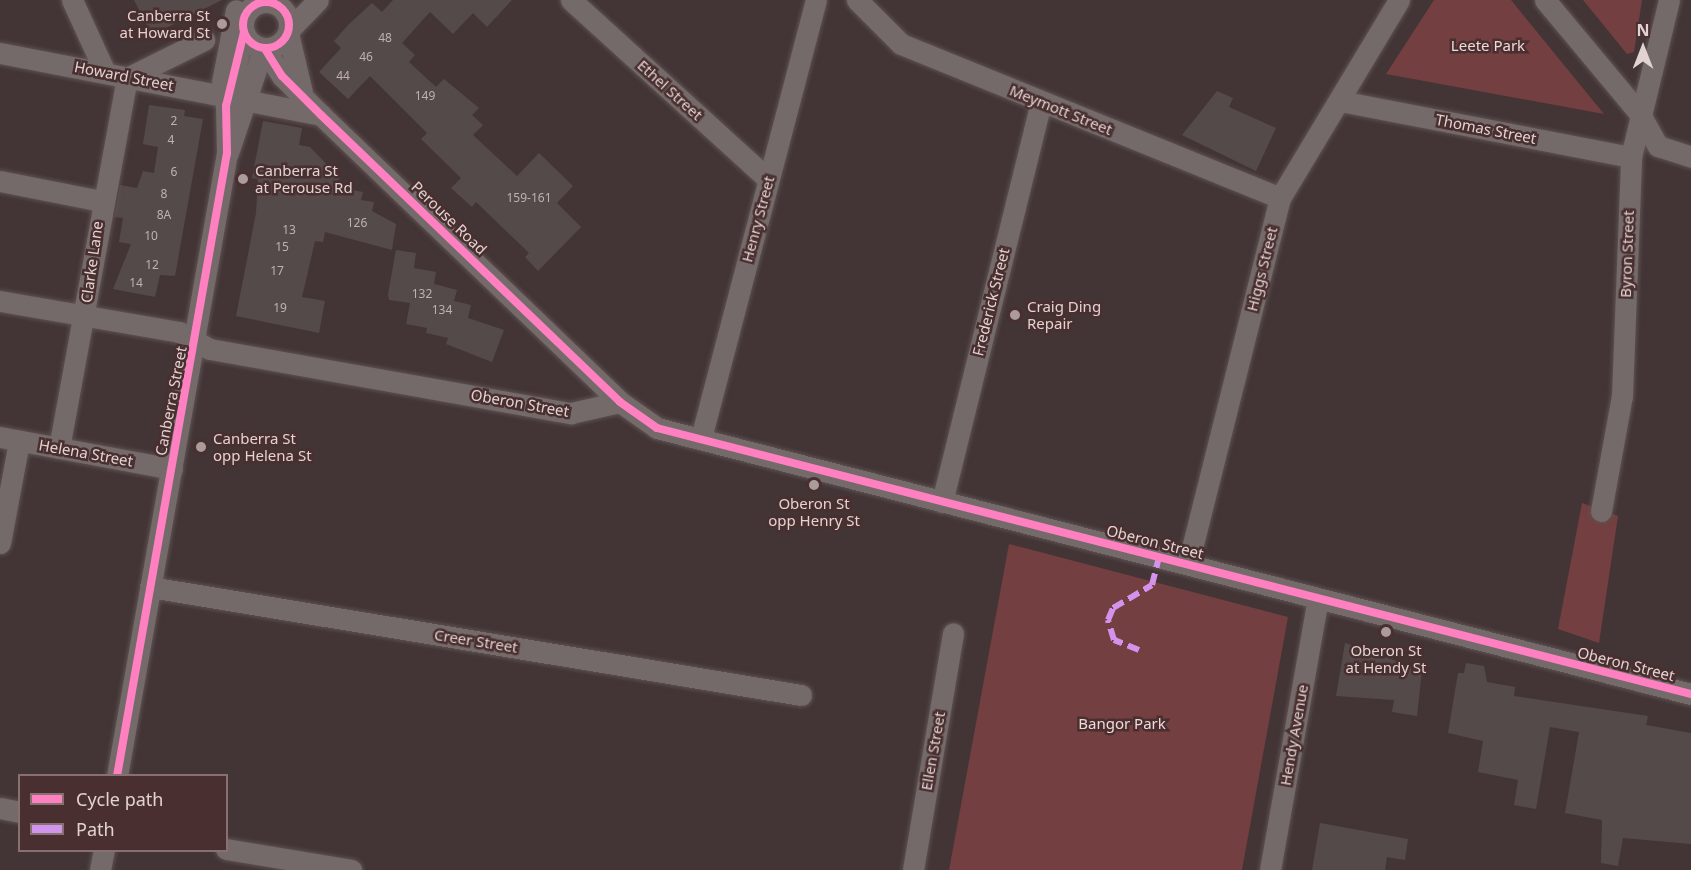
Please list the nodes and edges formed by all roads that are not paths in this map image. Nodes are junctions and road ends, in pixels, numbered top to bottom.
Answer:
1 (72, 0) edge
2 (318, 0) edge
3 (571, 0) edge
4 (816, 0) edge
5 (857, 0) edge
6 (1399, 0) edge
7 (1545, 0) edge
8 (1669, 0) edge
9 (274, 1) edge
10 (244, 11) edge
11 (289, 31) junction
12 (204, 40) dead end
13 (264, 49) junction
14 (0, 53) edge
15 (105, 72) junction
16 (128, 77) junction
17 (304, 98) junction
18 (1340, 101) junction
19 (1041, 102) junction
20 (231, 103) junction
21 (1640, 114) junction
22 (321, 115) junction
23 (1631, 157) junction
24 (1691, 158) edge
25 (768, 179) junction
26 (0, 181) edge
27 (1280, 198) junction
28 (101, 201) junction
29 (0, 302) edge
30 (84, 316) junction
31 (196, 341) junction
32 (620, 402) junction
33 (701, 438) junction
34 (9, 439) edge
35 (59, 448) junction
36 (172, 469) junction
37 (942, 502) junction
38 (1602, 511) dead end
39 (0, 543) edge
40 (1188, 564) junction
41 (150, 588) junction
42 (1318, 599) junction
43 (953, 633) dead end
44 (1691, 694) edge
45 (801, 695) dead end
46 (117, 774) edge
47 (0, 808) edge
48 (18, 812) edge
49 (228, 849) edge
50 (104, 852) edge
51 (100, 870) edge
52 (351, 870) edge
53 (913, 870) edge
54 (1270, 870) edge

1 - 15 street
2 - 11 street
3 - 25 street, Ethel Street
4 - 25 street, Henry Street
5 - 19 street, Meymott Street
6 - 18 street, Higgs Street
7 - 21 street
8 - 21 street, Byron Street
9 - 10 street
9 - 11 street
10 - 13 street, Perouse Road
10 - 20 street, Canberra Street
10 - 20 street
11 - 13 street
11 - 17 street, Perouse Road
12 - 16 street
13 - 17 street, Perouse Road
13 - 20 street, Canberra Street
14 - 15 street, Howard Street
15 - 16 street, Howard Street
16 - 20 street, Howard Street
16 - 28 street, Clarke Lane
17 - 22 street, Perouse Road
18 - 23 street, Thomas Street
18 - 27 street, Higgs Street
19 - 27 street, Meymott Street
19 - 37 street, Frederick Street
20 - 22 street
20 - 31 street, Canberra Street
21 - 23 street, Byron Street
21 - 24 street
22 - 32 street, Perouse Road
23 - 38 street, Byron Street
25 - 33 street, Henry Street
26 - 28 street
27 - 40 street, Higgs Street
28 - 30 street, Clarke Lane
29 - 30 street, Oberon Street
30 - 31 street, Oberon Street
30 - 35 street, Clarke Lane
31 - 32 street, Oberon Street
31 - 36 street, Canberra Street
32 - 33 street, Oberon Street
33 - 37 street, Oberon Street
34 - 35 street, Helena Street
34 - 39 street
35 - 36 street, Helena Street
36 - 41 street, Canberra Street
37 - 40 street, Oberon Street
40 - 42 street, Oberon Street
41 - 45 street, Creer Street
41 - 46 street, Canberra Street
42 - 44 street, Oberon Street
42 - 54 street, Hendy Avenue
43 - 53 street, Ellen Street
47 - 48 street
49 - 52 street
50 - 51 street

